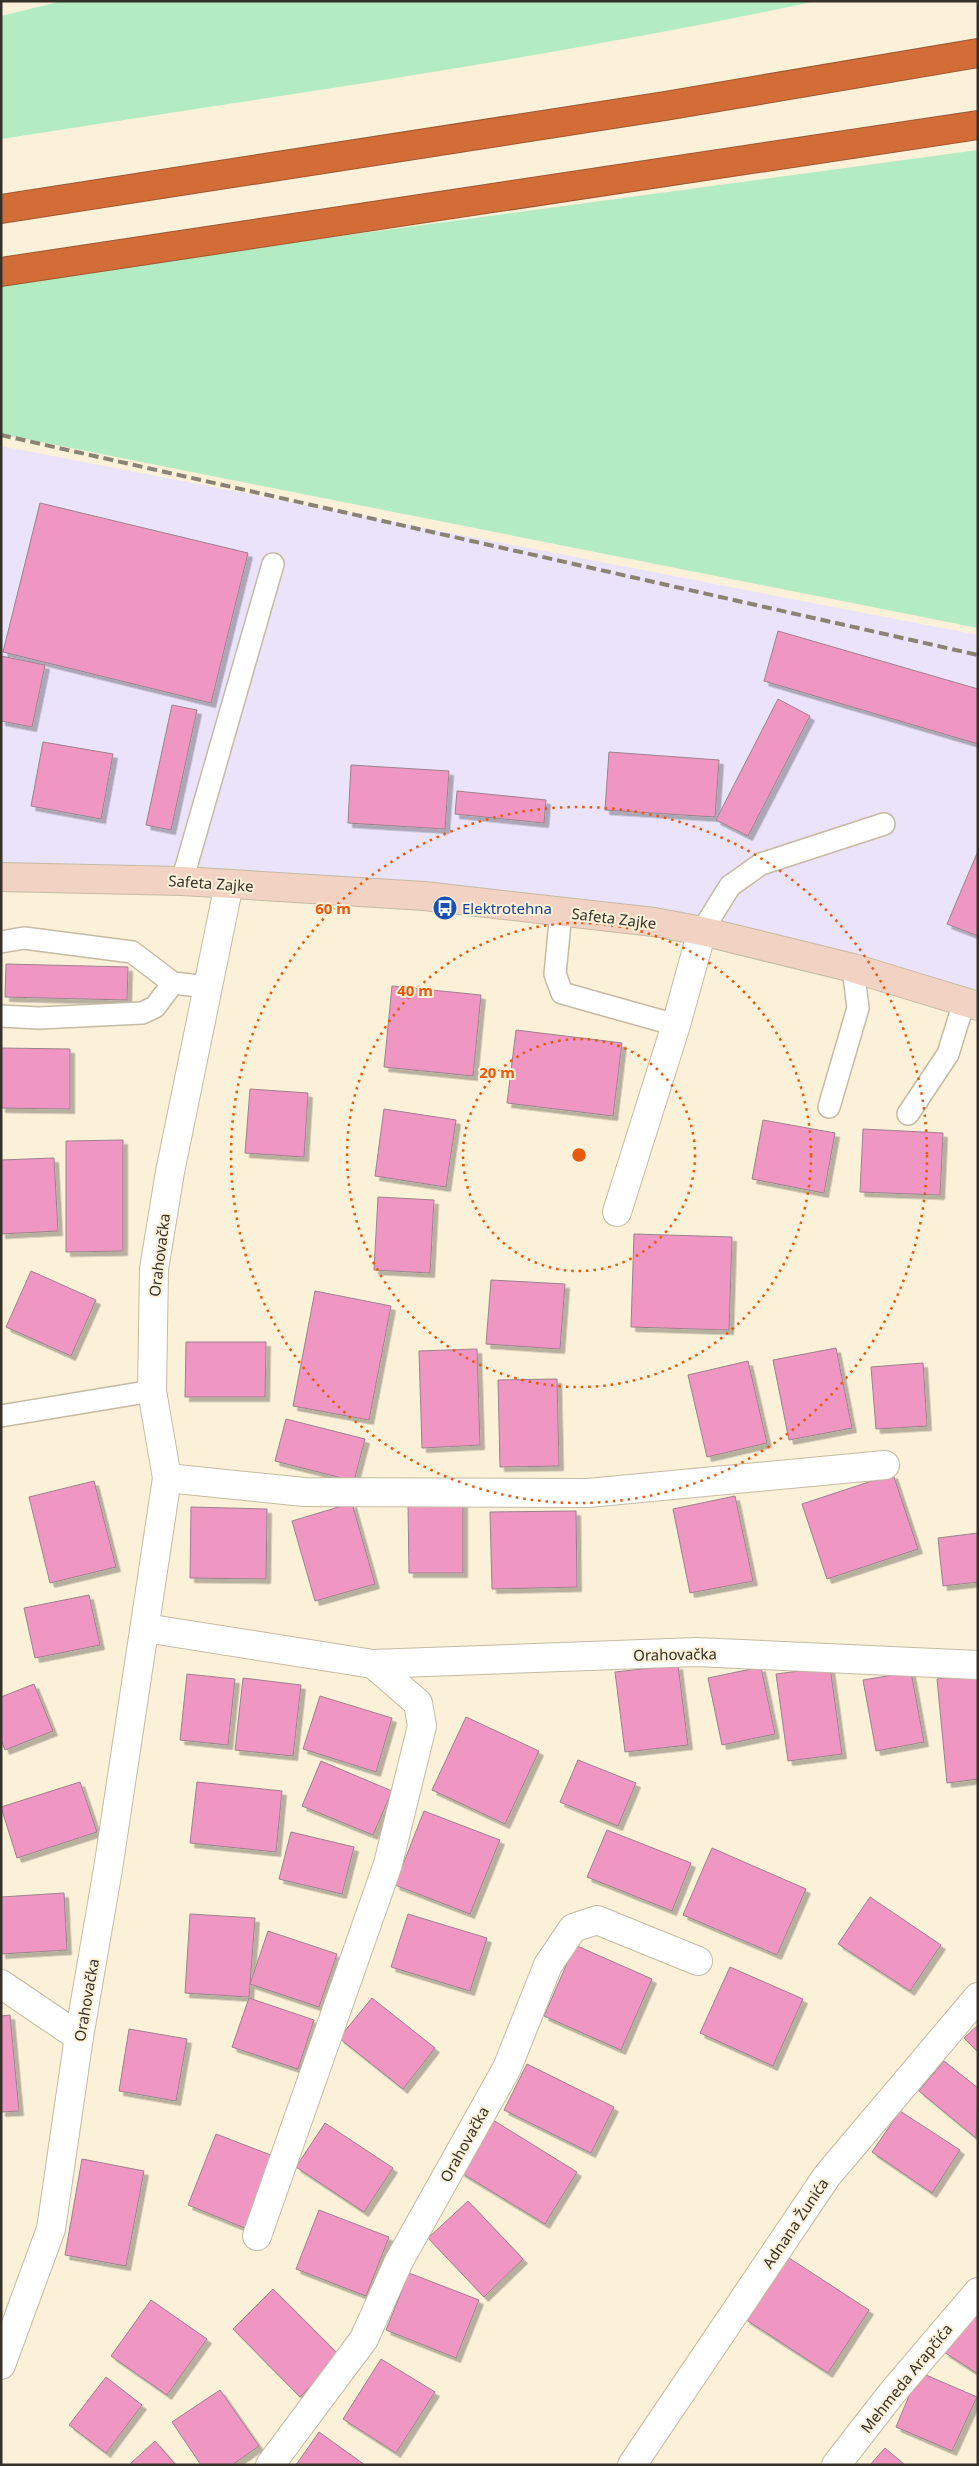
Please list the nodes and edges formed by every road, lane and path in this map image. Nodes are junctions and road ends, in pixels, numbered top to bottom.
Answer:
1 (978, 53) edge
2 (978, 125) edge
3 (978, 134) edge
4 (819, 149) junction
5 (1, 209) edge
6 (1, 272) edge
7 (273, 564) dead end
8 (884, 824) dead end
9 (1, 877) edge
10 (182, 881) junction
11 (229, 884) junction
12 (561, 912) junction
13 (702, 931) junction
14 (1, 942) edge
15 (853, 968) junction
16 (173, 983) junction
17 (208, 986) junction
18 (971, 1004) edge
19 (1, 1016) edge
20 (676, 1025) junction
21 (829, 1108) dead end
22 (908, 1114) dead end
23 (617, 1212) dead end
24 (152, 1391) junction
25 (1, 1416) edge
26 (885, 1465) dead end
27 (167, 1478) junction
28 (145, 1628) junction
29 (373, 1664) junction
30 (978, 1666) edge
31 (698, 1961) dead end
32 (1, 1984) edge
33 (978, 1997) edge
34 (80, 2037) junction
35 (257, 2236) dead end
36 (978, 2292) edge
37 (1, 2365) edge
38 (270, 2465) edge
39 (632, 2465) edge
40 (836, 2465) edge

1 - 5 highway
2 - 4 highway
3 - 4 highway
4 - 6 highway
7 - 10 lane
8 - 13 lane
9 - 10 main road, Safeta Zajke
10 - 11 main road, Safeta Zajke
11 - 12 main road, Safeta Zajke
11 - 17 street, Orahovačka
12 - 13 main road, Safeta Zajke
12 - 20 lane
13 - 15 main road, Safeta Zajke
13 - 20 street
14 - 16 lane
15 - 18 main road, Safeta Zajke
15 - 21 lane
16 - 17 lane
16 - 19 lane
17 - 24 street, Orahovačka
18 - 22 lane
20 - 23 street
24 - 25 lane
24 - 27 street, Orahovačka
26 - 27 street
27 - 28 street, Orahovačka
28 - 29 street, Orahovačka
28 - 34 street, Orahovačka
29 - 30 street, Orahovačka
29 - 35 street
31 - 38 street, Orahovačka
32 - 34 street
33 - 39 street, Adnana Žunića
34 - 37 street, Orahovačka
36 - 40 street, Mehmeda Arapčića

